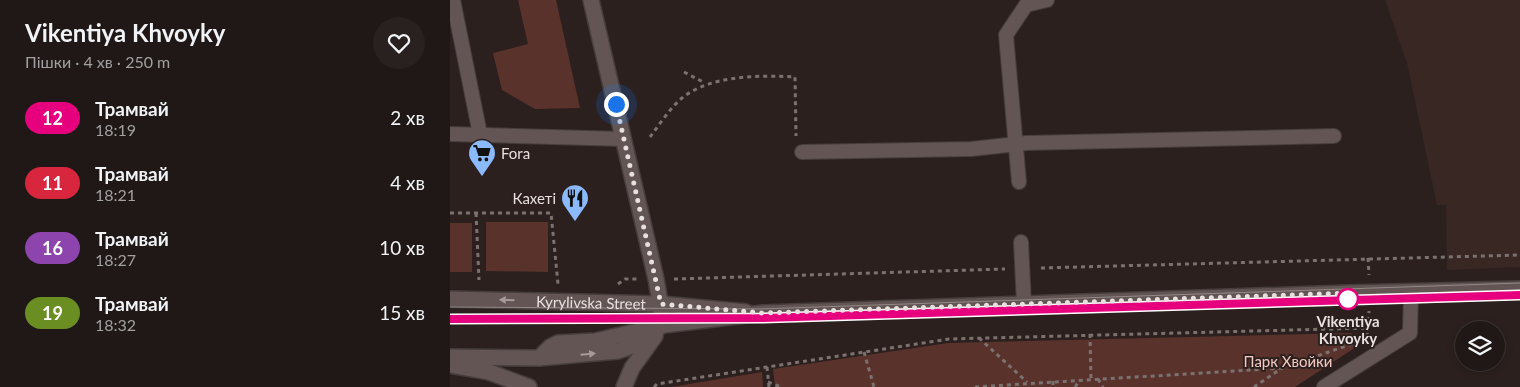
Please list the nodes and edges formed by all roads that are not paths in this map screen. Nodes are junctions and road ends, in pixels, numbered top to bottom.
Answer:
1 (454, 0) edge
2 (591, 0) edge
3 (1047, 0) edge
4 (450, 134) edge
5 (480, 134) junction
6 (1334, 136) dead end
7 (624, 139) junction
8 (1016, 144) junction
9 (802, 152) dead end
10 (1019, 182) dead end
11 (1021, 242) dead end
12 (1520, 289) edge
13 (1411, 292) junction
14 (450, 299) edge
15 (661, 304) junction
16 (1024, 304) junction
17 (763, 313) junction
18 (664, 325) junction
19 (450, 357) edge
20 (450, 365) edge
21 (529, 387) edge
22 (624, 387) edge
23 (1324, 387) edge

1 - 5 lane
2 - 7 main road
3 - 8 lane
4 - 5 lane
5 - 7 lane
6 - 8 lane
7 - 15 main road
8 - 9 lane
8 - 10 lane
11 - 16 lane
12 - 13 main road, Kyrylivska Street
13 - 16 main road, Kyrylivska Street
13 - 23 lane
15 -> 14 main road, Kyrylivska Street
15 - 17 main road, Kyrylivska Street
15 - 18 main road
16 - 17 main road, Kyrylivska Street
17 - 18 main road, Kyrylivska Street
18 - 19 main road, Kyrylivska Street
18 - 22 main road
20 - 21 main road

